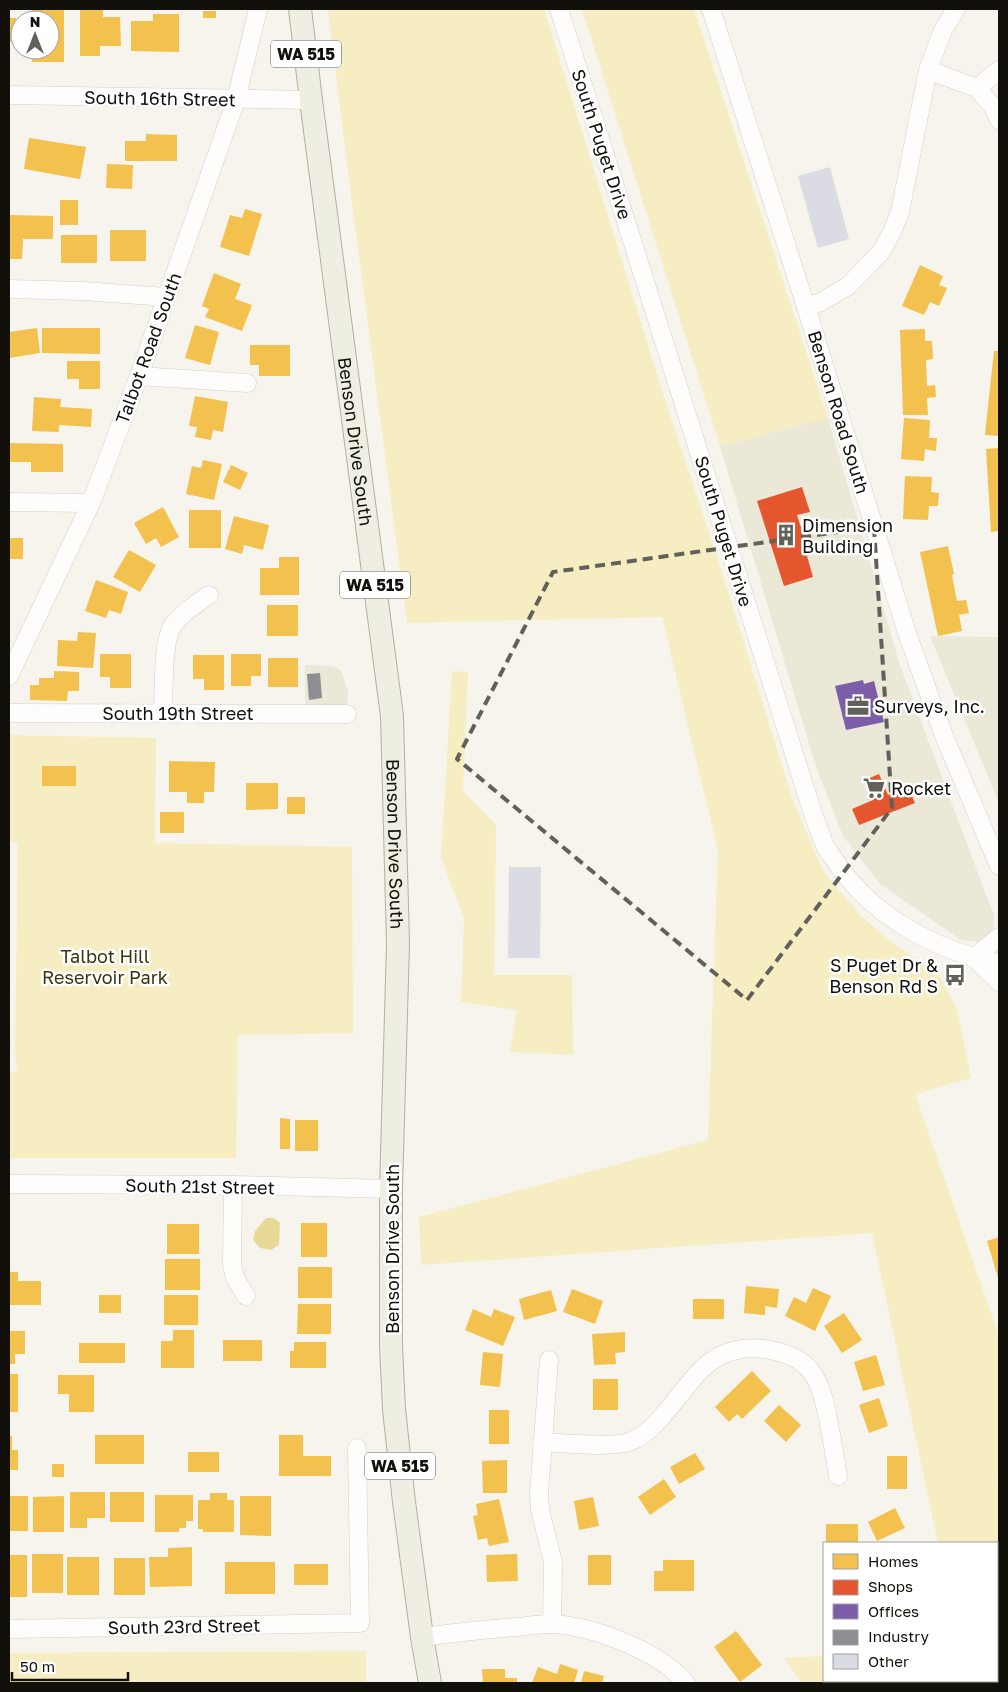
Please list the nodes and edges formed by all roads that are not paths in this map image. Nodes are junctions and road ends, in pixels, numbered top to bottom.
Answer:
1 (258, 9) edge
2 (300, 9) edge
3 (559, 9) edge
4 (712, 9) edge
5 (956, 9) edge
6 (928, 70) junction
7 (999, 70) edge
8 (977, 88) junction
9 (9, 95) edge
10 (236, 100) junction
11 (311, 100) junction
12 (999, 120) edge
13 (9, 289) edge
14 (166, 297) junction
15 (806, 307) junction
16 (139, 376) junction
17 (247, 383) dead end
18 (9, 502) edge
19 (91, 503) junction
20 (209, 595) dead end
21 (9, 676) edge
22 (9, 713) edge
23 (163, 713) junction
24 (347, 714) dead end
25 (999, 866) edge
26 (999, 937) edge
27 (973, 958) junction
28 (999, 962) edge
29 (999, 982) edge
30 (9, 1184) edge
31 (233, 1185) junction
32 (392, 1189) junction
33 (246, 1296) dead end
34 (549, 1360) dead end
35 (542, 1442) junction
36 (357, 1448) dead end
37 (838, 1476) dead end
38 (552, 1624) junction
39 (9, 1629) edge
40 (422, 1636) junction
41 (430, 1683) edge
42 (686, 1683) edge

1 - 10 street, Talbot Road South
2 - 11 main road, Benson Drive South / WA 515
3 - 27 street, South Puget Drive
4 - 15 street, Benson Road South
5 - 6 street
6 - 8 street
6 - 15 street
7 - 8 street
8 - 12 street
9 - 10 street, South 16th Street
10 - 11 street, South 16th Street
10 - 14 street, Talbot Road South
11 - 32 main road, Benson Drive South / WA 515
13 - 14 street
14 - 16 street, Talbot Road South
15 - 25 street, Benson Road South
16 - 17 street
16 - 19 street, Talbot Road South
18 - 19 street
19 - 21 street, Talbot Road South
20 - 23 street
22 - 23 street, South 19th Street
23 - 24 street, South 19th Street
26 - 27 street
27 - 28 street, South Puget Drive
27 - 29 street
30 - 31 street, South 21st Street
31 - 32 street, South 21st Street
31 - 33 street
32 - 40 main road, Benson Drive South / WA 515
34 - 35 street
35 - 37 street
35 - 38 street
36 - 39 street, South 23rd Street
38 - 40 street
38 - 42 street
40 - 41 main road, Benson Drive South / WA 515

